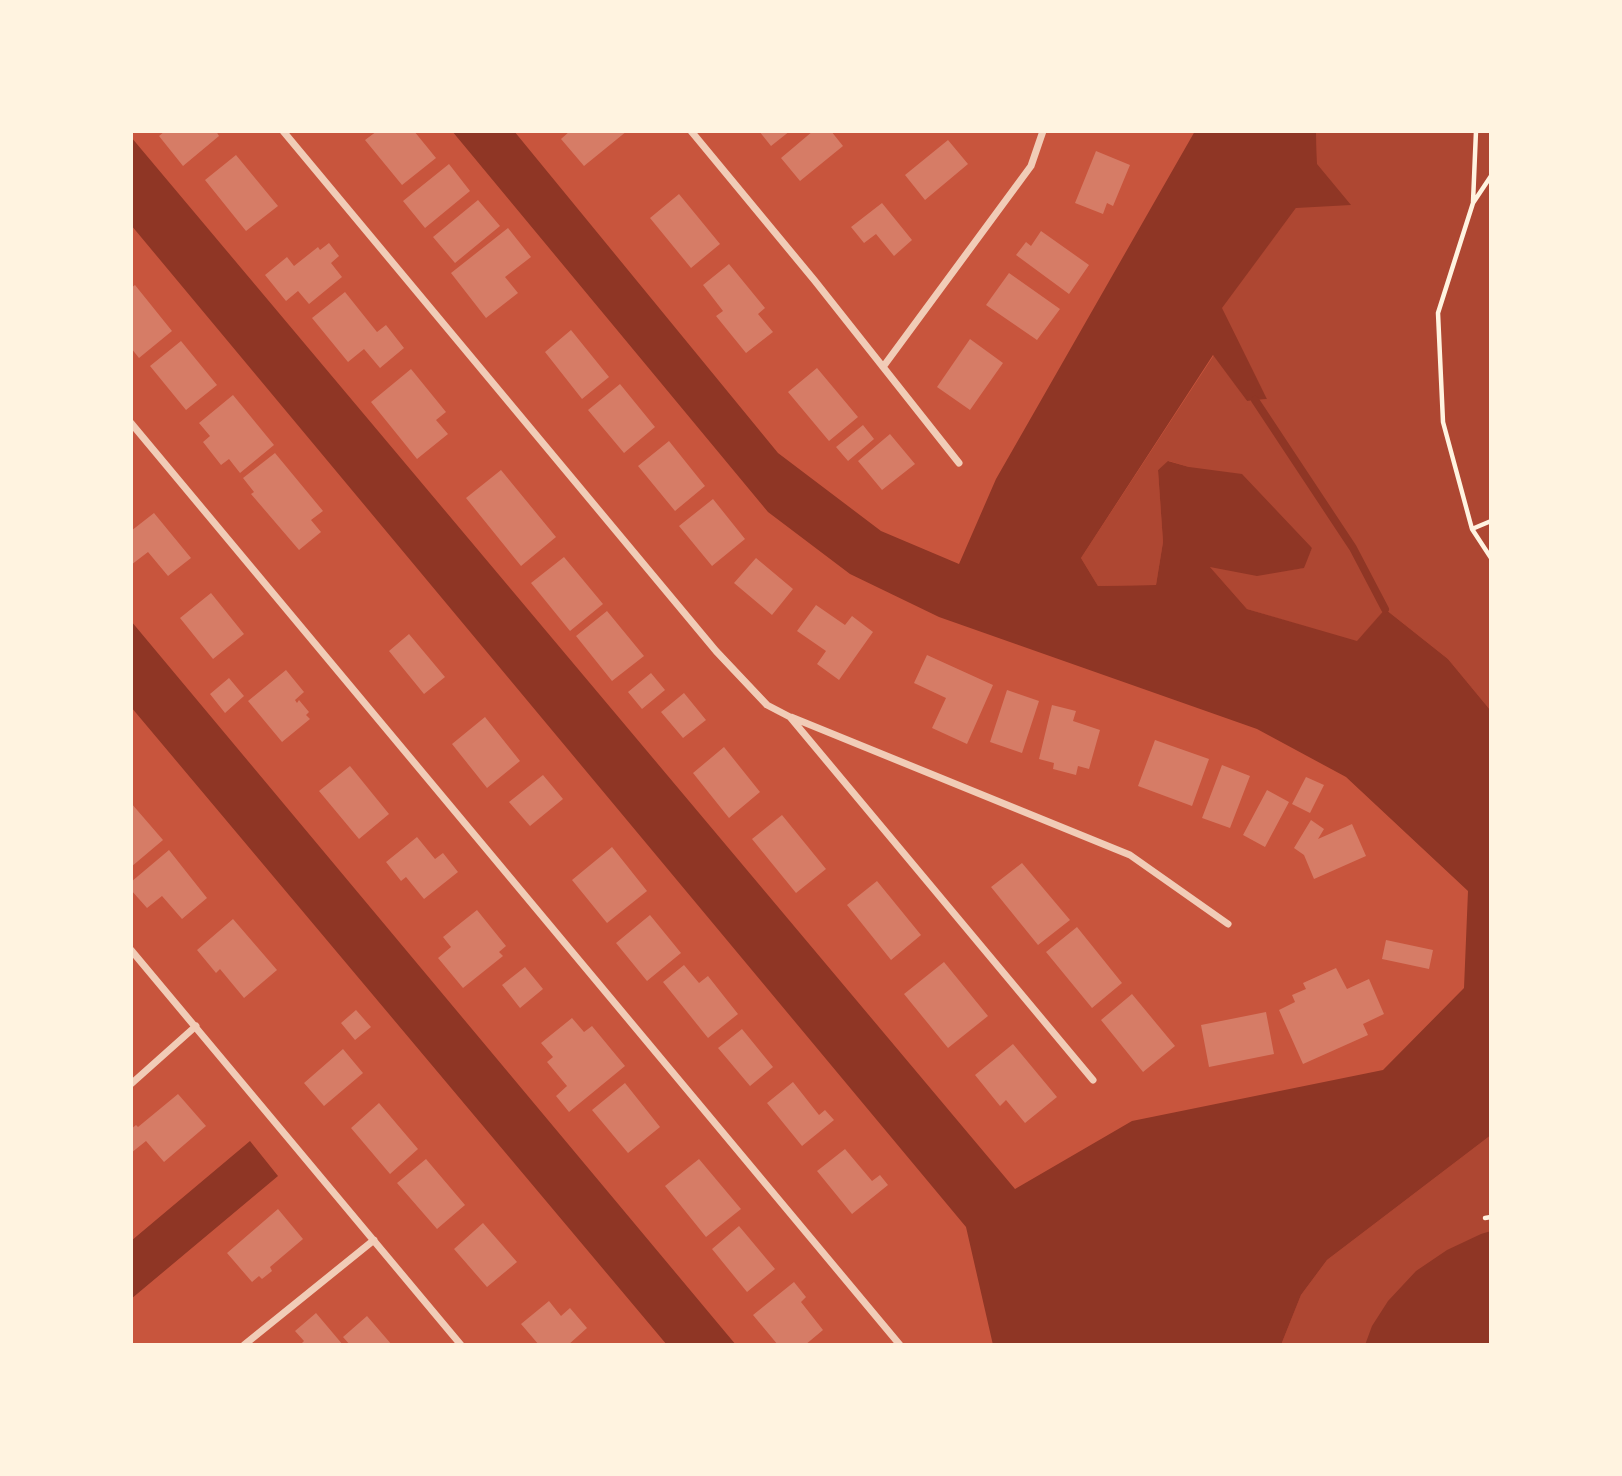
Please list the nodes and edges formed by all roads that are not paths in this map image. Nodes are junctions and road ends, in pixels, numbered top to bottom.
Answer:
1 (283, 131) edge
2 (691, 131) edge
3 (1043, 131) edge
4 (883, 368) junction
5 (131, 423) edge
6 (959, 463) dead end
7 (790, 717) junction
8 (1228, 924) dead end
9 (131, 950) edge
10 (196, 1026) junction
11 (1093, 1080) dead end
12 (131, 1084) edge
13 (374, 1240) junction
14 (244, 1345) edge
15 (461, 1345) edge
16 (900, 1345) edge

1 - 7 street
2 - 4 street
3 - 4 street
4 - 6 street
5 - 16 street
7 - 8 street
7 - 11 street
9 - 10 street
10 - 12 street
10 - 13 street
13 - 14 street
13 - 15 street

